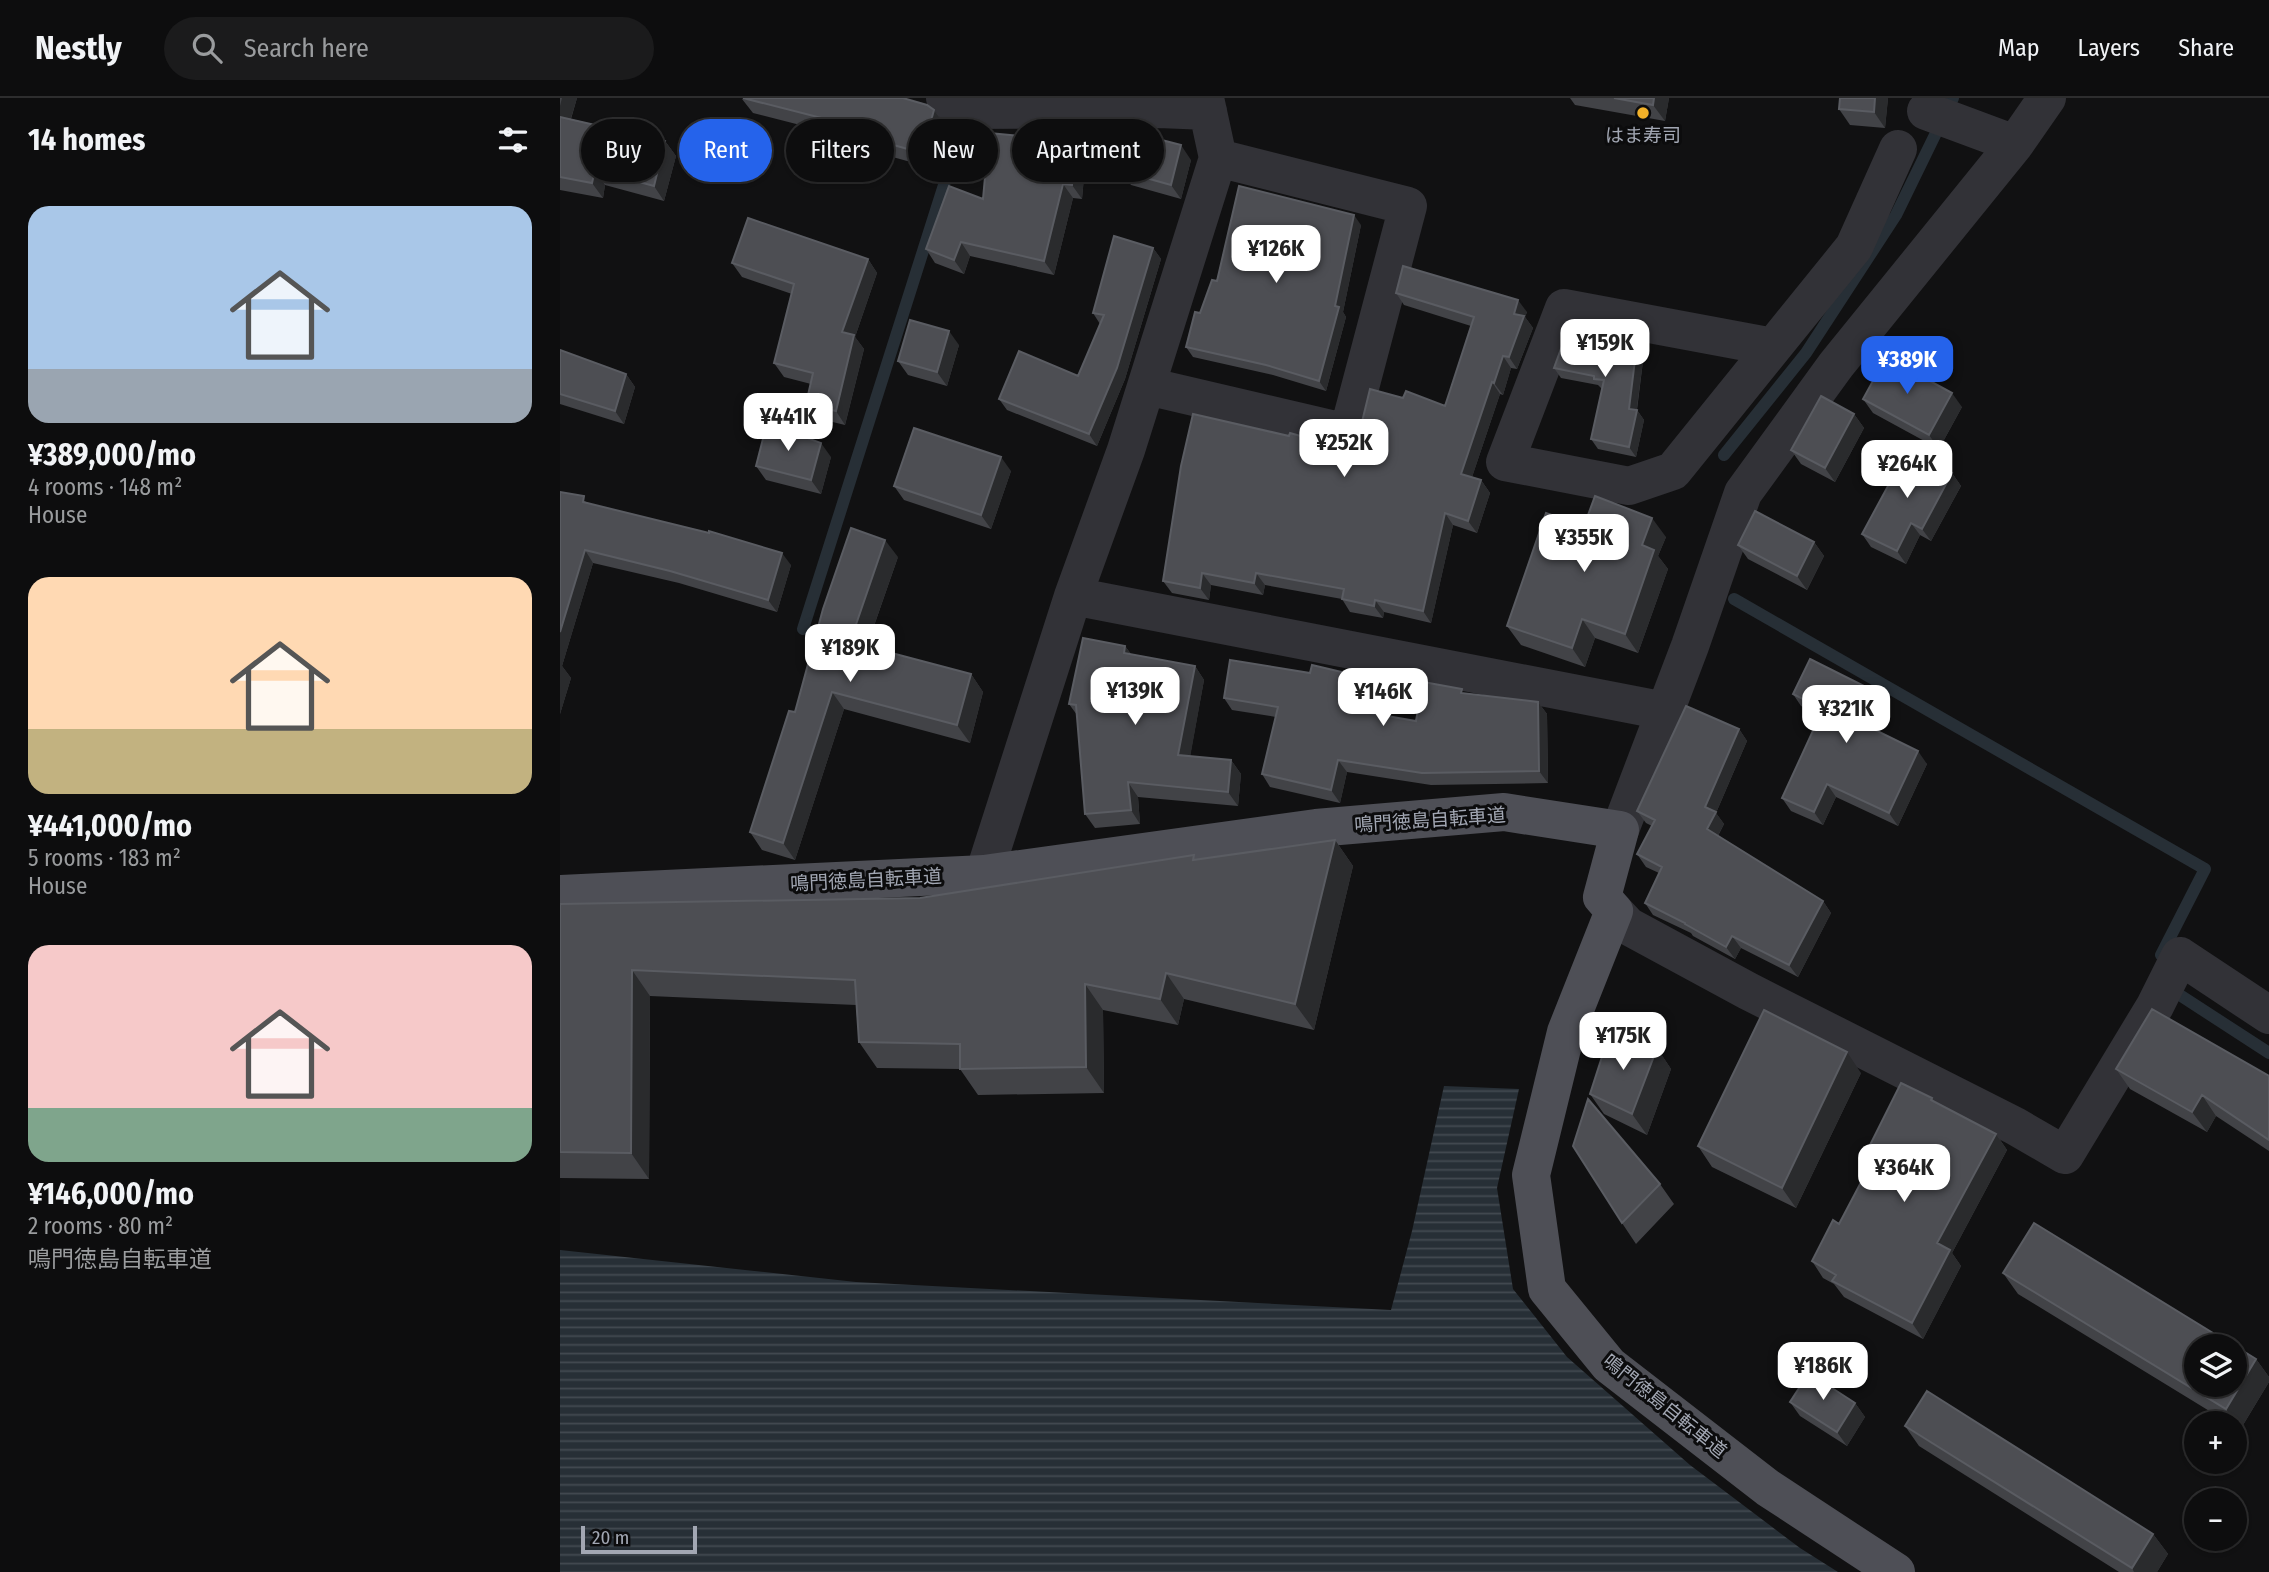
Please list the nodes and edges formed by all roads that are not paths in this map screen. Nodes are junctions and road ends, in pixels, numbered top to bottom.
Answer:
1 (945, 98) edge
2 (2047, 98) edge
3 (1206, 104) edge
4 (1926, 111) dead end
5 (2015, 144) junction
6 (1898, 149) dead end
7 (1218, 158) junction
8 (1854, 247) junction
9 (1910, 273) junction
10 (1773, 347) junction
11 (1147, 386) junction
12 (1073, 596) junction
13 (1665, 711) junction
14 (1620, 830) junction
15 (984, 874) junction
16 (560, 894) edge
17 (1615, 911) junction
18 (2269, 1015) edge
19 (1896, 1572) edge

1 - 3 street
2 - 5 street
3 - 7 street
4 - 5 street
5 - 9 street
6 - 8 street
7 - 11 street
7 - 11 street
8 - 9 street
8 - 10 street
9 - 13 street
10 - 10 street
11 - 12 street
12 - 13 street
12 - 15 street
13 - 14 street
14 - 15 main road, 鳴門徳島自転車道
14 - 17 main road
15 - 16 main road, 鳴門徳島自転車道
17 - 18 street
17 - 19 main road, 鳴門徳島自転車道

